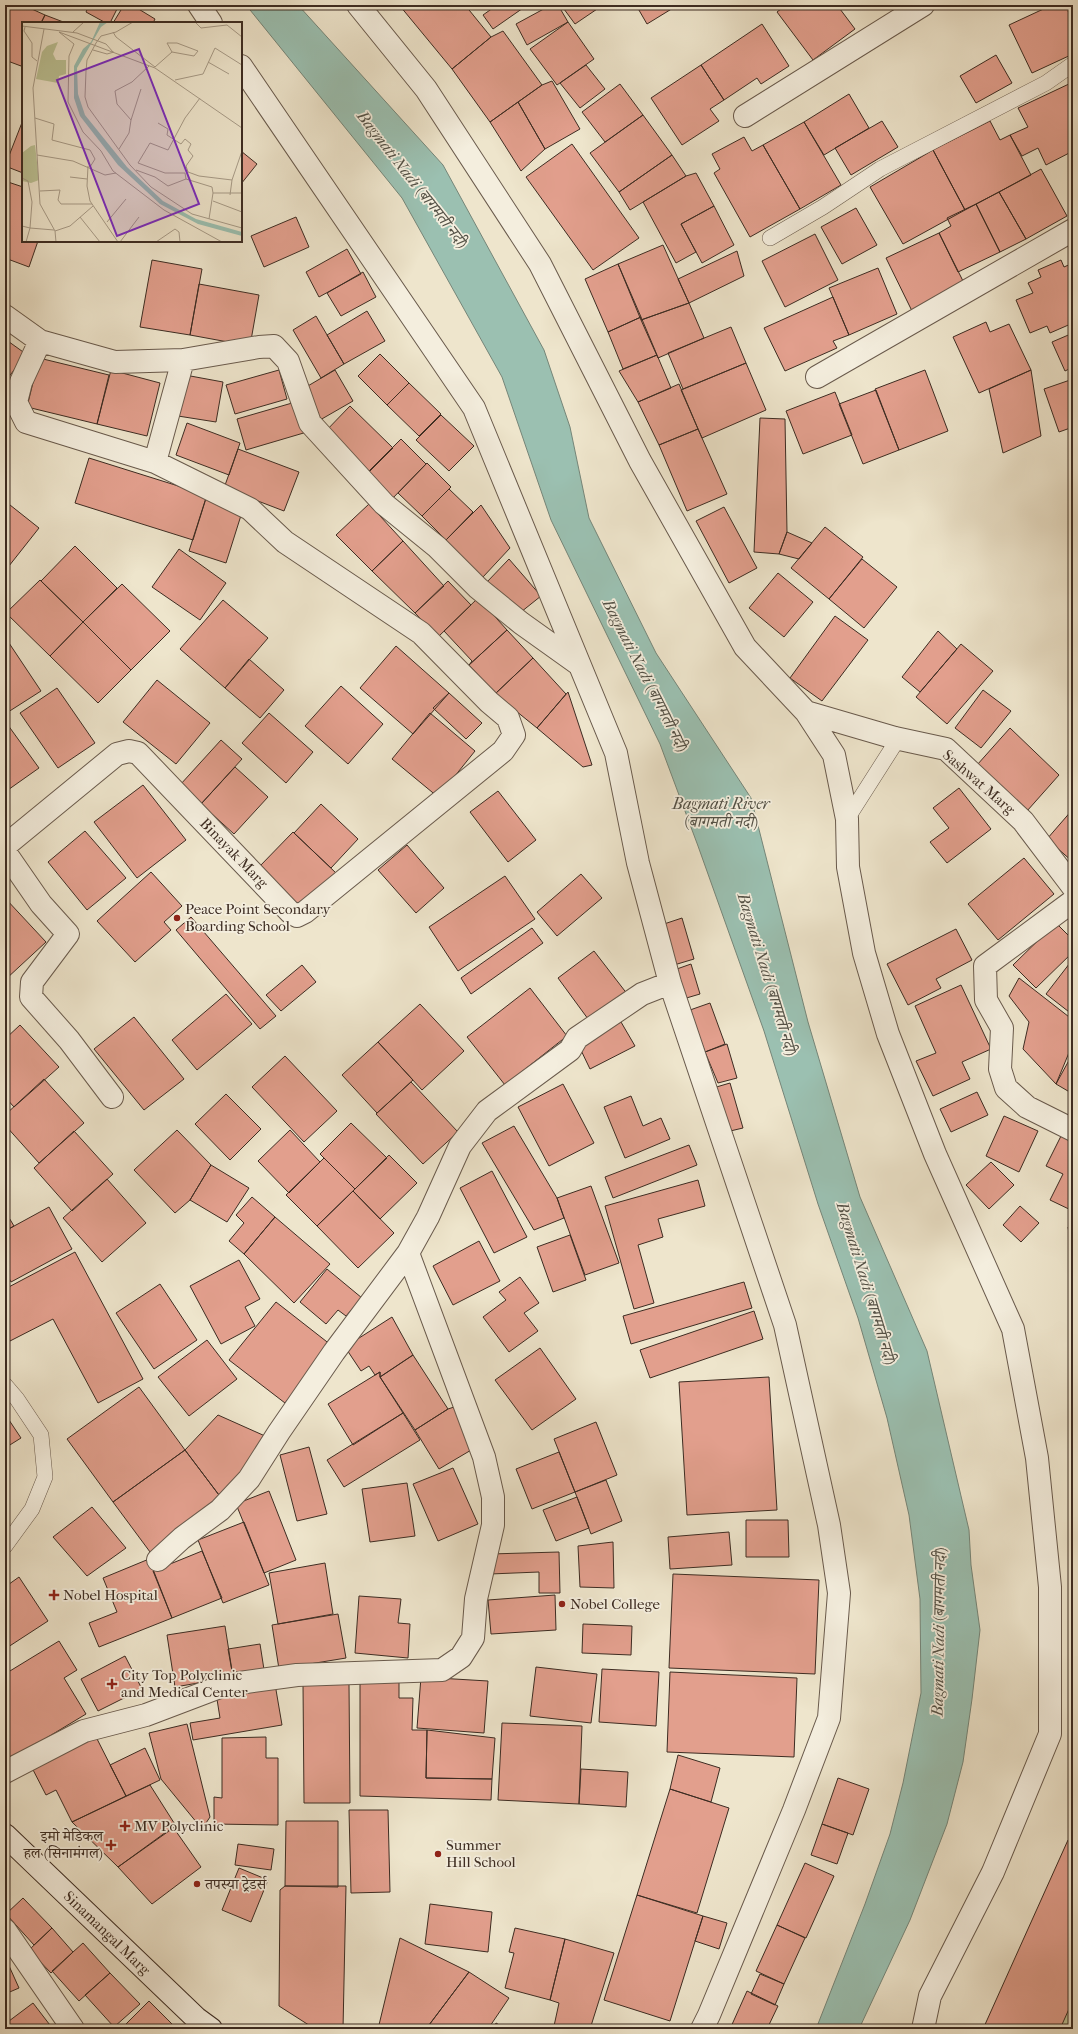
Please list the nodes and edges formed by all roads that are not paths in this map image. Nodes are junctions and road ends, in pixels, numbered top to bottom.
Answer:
1 (199, 5) edge
2 (358, 5) edge
3 (923, 5) edge
4 (210, 22) edge
5 (1073, 64) edge
6 (242, 67) edge
7 (745, 116) dead end
8 (1073, 230) edge
9 (770, 238) dead end
10 (5, 316) edge
11 (40, 341) junction
12 (183, 360) junction
13 (817, 376) dead end
14 (155, 462) junction
15 (577, 663) junction
16 (806, 712) junction
17 (898, 739) junction
18 (847, 819) junction
19 (5, 846) edge
20 (5, 852) edge
21 (1073, 887) edge
22 (1073, 901) edge
23 (670, 983) junction
24 (112, 1097) dead end
25 (1073, 1130) edge
26 (408, 1253) junction
27 (5, 1385) edge
28 (5, 1546) edge
29 (158, 1560) dead end
30 (5, 1772) edge
31 (5, 1835) edge
32 (5, 1930) edge
33 (73, 2029) edge
34 (211, 2029) edge
35 (702, 2029) edge
36 (923, 2029) edge

1 - 4 street
2 - 16 street
3 - 7 street
5 - 9 lane
6 - 15 street
8 - 13 street
10 - 11 street
11 - 12 street
11 - 14 street
12 - 14 street
12 - 15 street
14 - 19 street, Binayak Marg
15 - 23 street
16 - 17 street, Sashwat Marg
16 - 18 street
17 - 18 lane
17 - 21 street, Sashwat Marg
18 - 36 street
20 - 24 street
22 - 25 street
23 - 26 street
23 - 35 street
26 - 29 street
26 - 30 street
27 - 28 lane
31 - 34 street, Sinamangal Marg
32 - 33 street

